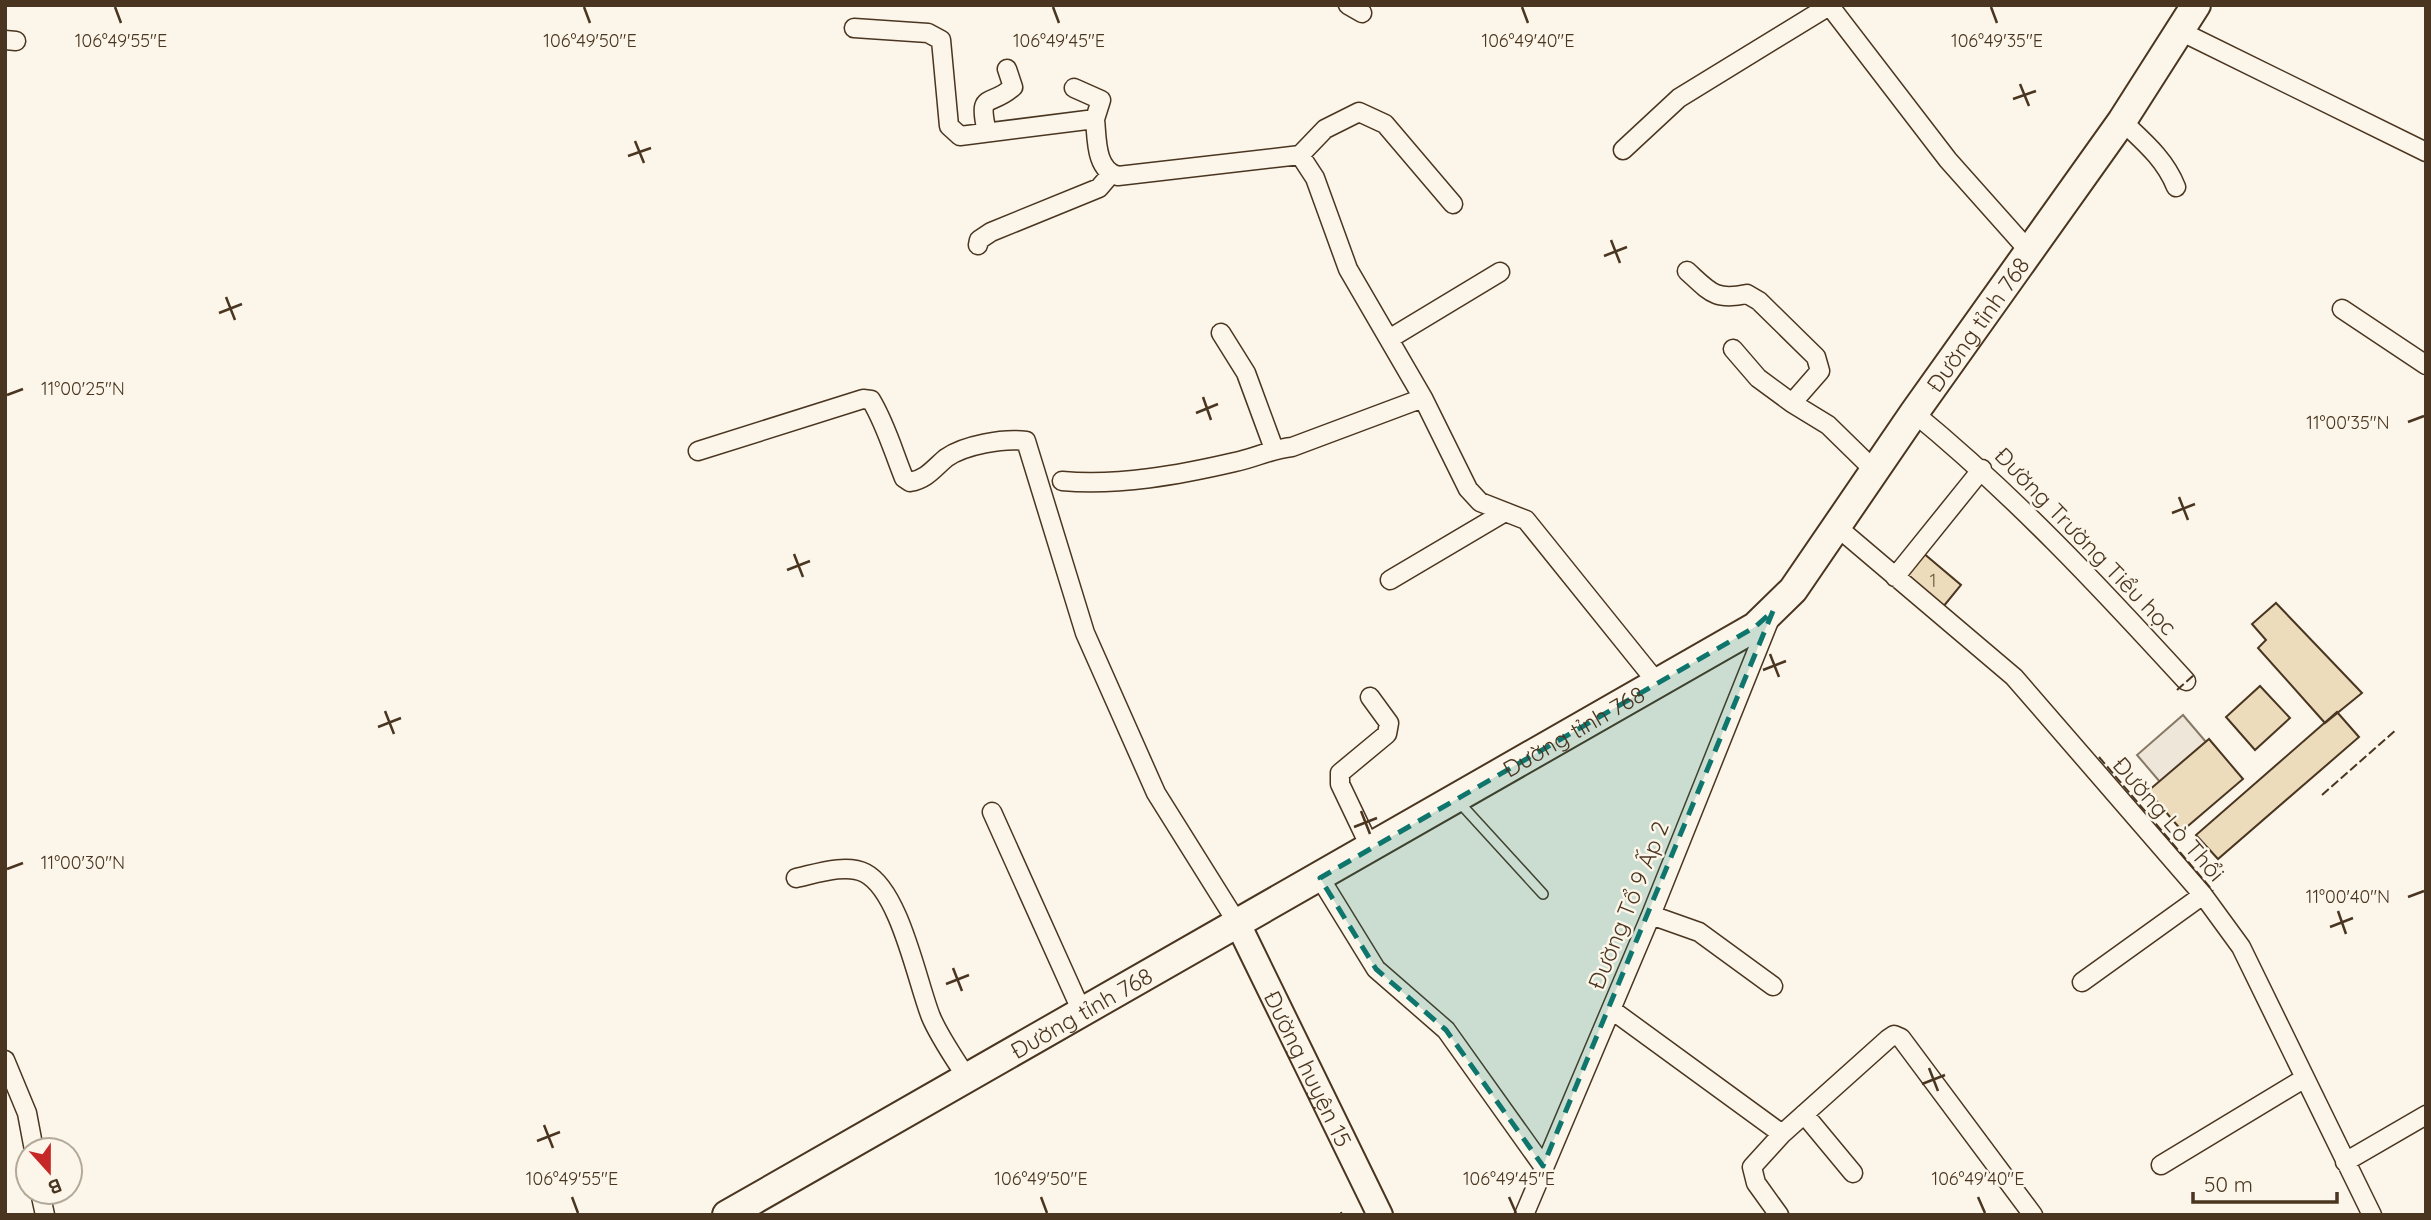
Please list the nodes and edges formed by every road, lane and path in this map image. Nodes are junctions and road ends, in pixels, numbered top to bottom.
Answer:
1 (2196, 5) edge
2 (1829, 6) edge
3 (855, 28) dead end
4 (2180, 31) junction
5 (1007, 69) dead end
6 (1074, 88) dead end
7 (1095, 118) junction
8 (2122, 121) junction
9 (988, 132) junction
10 (1623, 150) dead end
11 (2426, 152) edge
12 (1300, 155) junction
13 (1111, 174) junction
14 (2176, 187) dead end
15 (1453, 204) dead end
16 (978, 244) dead end
17 (2029, 251) junction
18 (1687, 271) dead end
19 (1500, 272) dead end
20 (2342, 309) dead end
21 (1221, 333) dead end
22 (1389, 339) junction
23 (1732, 349) dead end
24 (2426, 365) edge
25 (1423, 398) junction
26 (1791, 403) junction
27 (1914, 413) junction
28 (1274, 449) junction
29 (698, 451) dead end
30 (1982, 469) junction
31 (1874, 470) junction
32 (1062, 481) dead end
33 (1505, 512) junction
34 (1836, 526) junction
35 (1895, 577) junction
36 (1390, 580) dead end
37 (1773, 611) junction
38 (2186, 681) dead end
39 (1659, 685) junction
40 (1370, 697) dead end
41 (1457, 800) junction
42 (992, 812) dead end
43 (1371, 849) junction
44 (796, 878) dead end
45 (1320, 878) junction
46 (1543, 894) dead end
47 (2203, 895) junction
48 (1651, 915) junction
49 (1238, 924) junction
50 (2082, 982) dead end
51 (1773, 986) dead end
52 (1612, 1010) junction
53 (1082, 1012) junction
54 (5, 1060) edge
55 (967, 1078) junction
56 (2305, 1078) junction
57 (1804, 1114) junction
58 (2426, 1115) edge
59 (1782, 1134) junction
60 (31, 1136) edge
61 (2345, 1162) junction
62 (1543, 1166) junction
63 (2161, 1166) dead end
64 (1853, 1173) dead end
65 (727, 1215) edge
66 (1380, 1215) edge
67 (1524, 1215) edge
68 (1779, 1215) edge
69 (2032, 1215) edge
70 (2372, 1215) edge

1 - 4 main road, Đường tỉnh 768
2 - 10 street
2 - 17 street
3 - 9 street
4 - 8 main road, Đường tỉnh 768
4 - 11 street
5 - 9 street
6 - 7 street
7 - 9 street
7 - 13 street
8 - 14 street
8 - 17 main road, Đường tỉnh 768
12 - 13 street
12 - 15 street
12 - 22 street
13 - 16 street
17 - 27 main road, Đường tỉnh 768
18 - 26 street
19 - 22 street
20 - 24 street
21 - 28 street
22 - 25 street
23 - 26 street
25 - 28 street
25 - 33 street
26 - 31 street
27 - 30 street, Đường Trường Tiểu học
27 - 31 main road, Đường tỉnh 768
28 - 32 street
29 - 49 street
30 - 35 street
30 - 38 street, Đường Trường Tiểu học
31 - 34 main road, Đường tỉnh 768
33 - 36 street
33 - 39 street
34 - 35 street, Đường Lò Thổi
34 - 37 main road, Đường tỉnh 768
35 - 47 street, Đường Lò Thổi
37 - 39 main road, Đường tỉnh 768
37 - 48 street, Đường Tổ 9 Ấp 2
39 - 41 main road, Đường tỉnh 768
40 - 43 street
41 - 43 main road, Đường tỉnh 768
41 - 46 lane
42 - 53 street
43 - 45 main road, Đường tỉnh 768
44 - 55 street
45 - 49 main road, Đường tỉnh 768
45 - 62 street
47 - 50 street
47 - 56 street, Đường Lò Thổi
48 - 51 street
48 - 52 street, Đường Tổ 9 Ấp 2
49 - 53 main road, Đường tỉnh 768
49 - 66 street, Đường huyện 15
52 - 59 street
52 - 62 street, Đường Tổ 9 Ấp 2
53 - 55 main road, Đường tỉnh 768
54 - 60 street
55 - 65 main road, Đường tỉnh 768
56 - 61 street, Đường Lò Thổi
56 - 63 street
57 - 59 street
57 - 64 street
57 - 69 street
58 - 61 street
59 - 68 street
61 - 70 street, Đường Lò Thổi
62 - 67 street, Đường Tổ 9 Ấp 2

